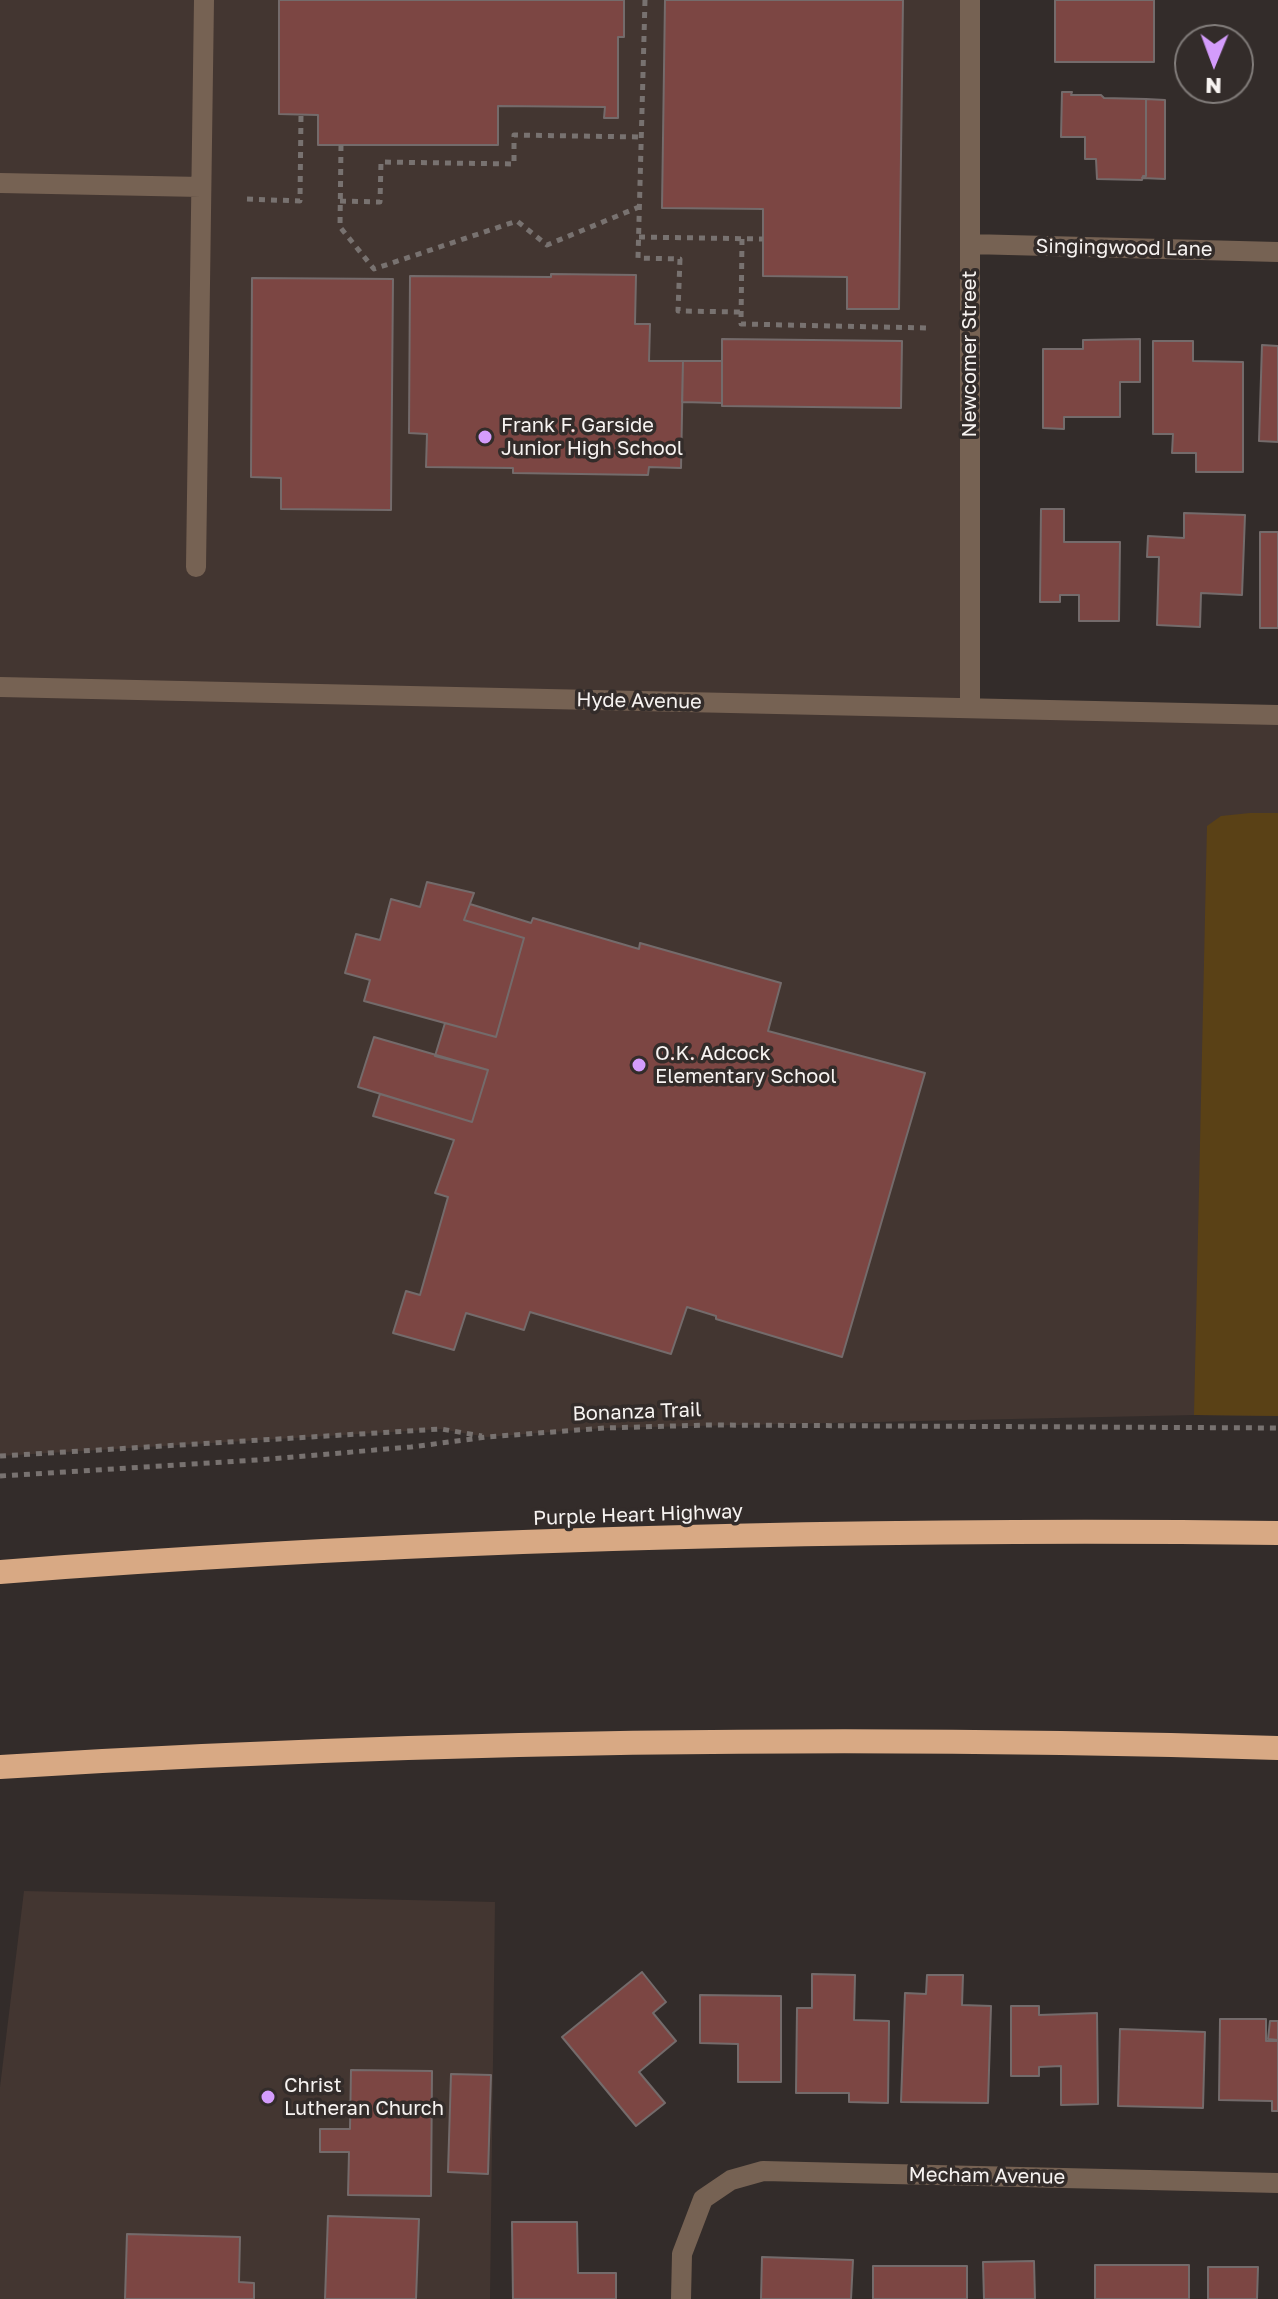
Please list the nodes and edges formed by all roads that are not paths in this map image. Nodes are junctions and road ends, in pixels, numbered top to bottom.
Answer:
1 (204, 0) edge
2 (970, 0) edge
3 (0, 183) edge
4 (201, 187) junction
5 (970, 244) junction
6 (1278, 252) edge
7 (196, 567) dead end
8 (0, 687) edge
9 (970, 708) junction
10 (1278, 715) edge
11 (1278, 1533) edge
12 (0, 1572) edge
13 (1278, 1748) edge
14 (0, 1767) edge
15 (1278, 2183) edge
16 (681, 2299) edge

1 - 4 street
2 - 5 street, Newcomer Street
3 - 4 street
4 - 7 street
5 - 6 street, Singingwood Lane
5 - 9 street, Newcomer Street
8 - 9 street, Hyde Avenue
9 - 10 street, Hyde Avenue
11 - 12 highway, Purple Heart Highway
13 - 14 highway
15 - 16 street, Mecham Avenue

